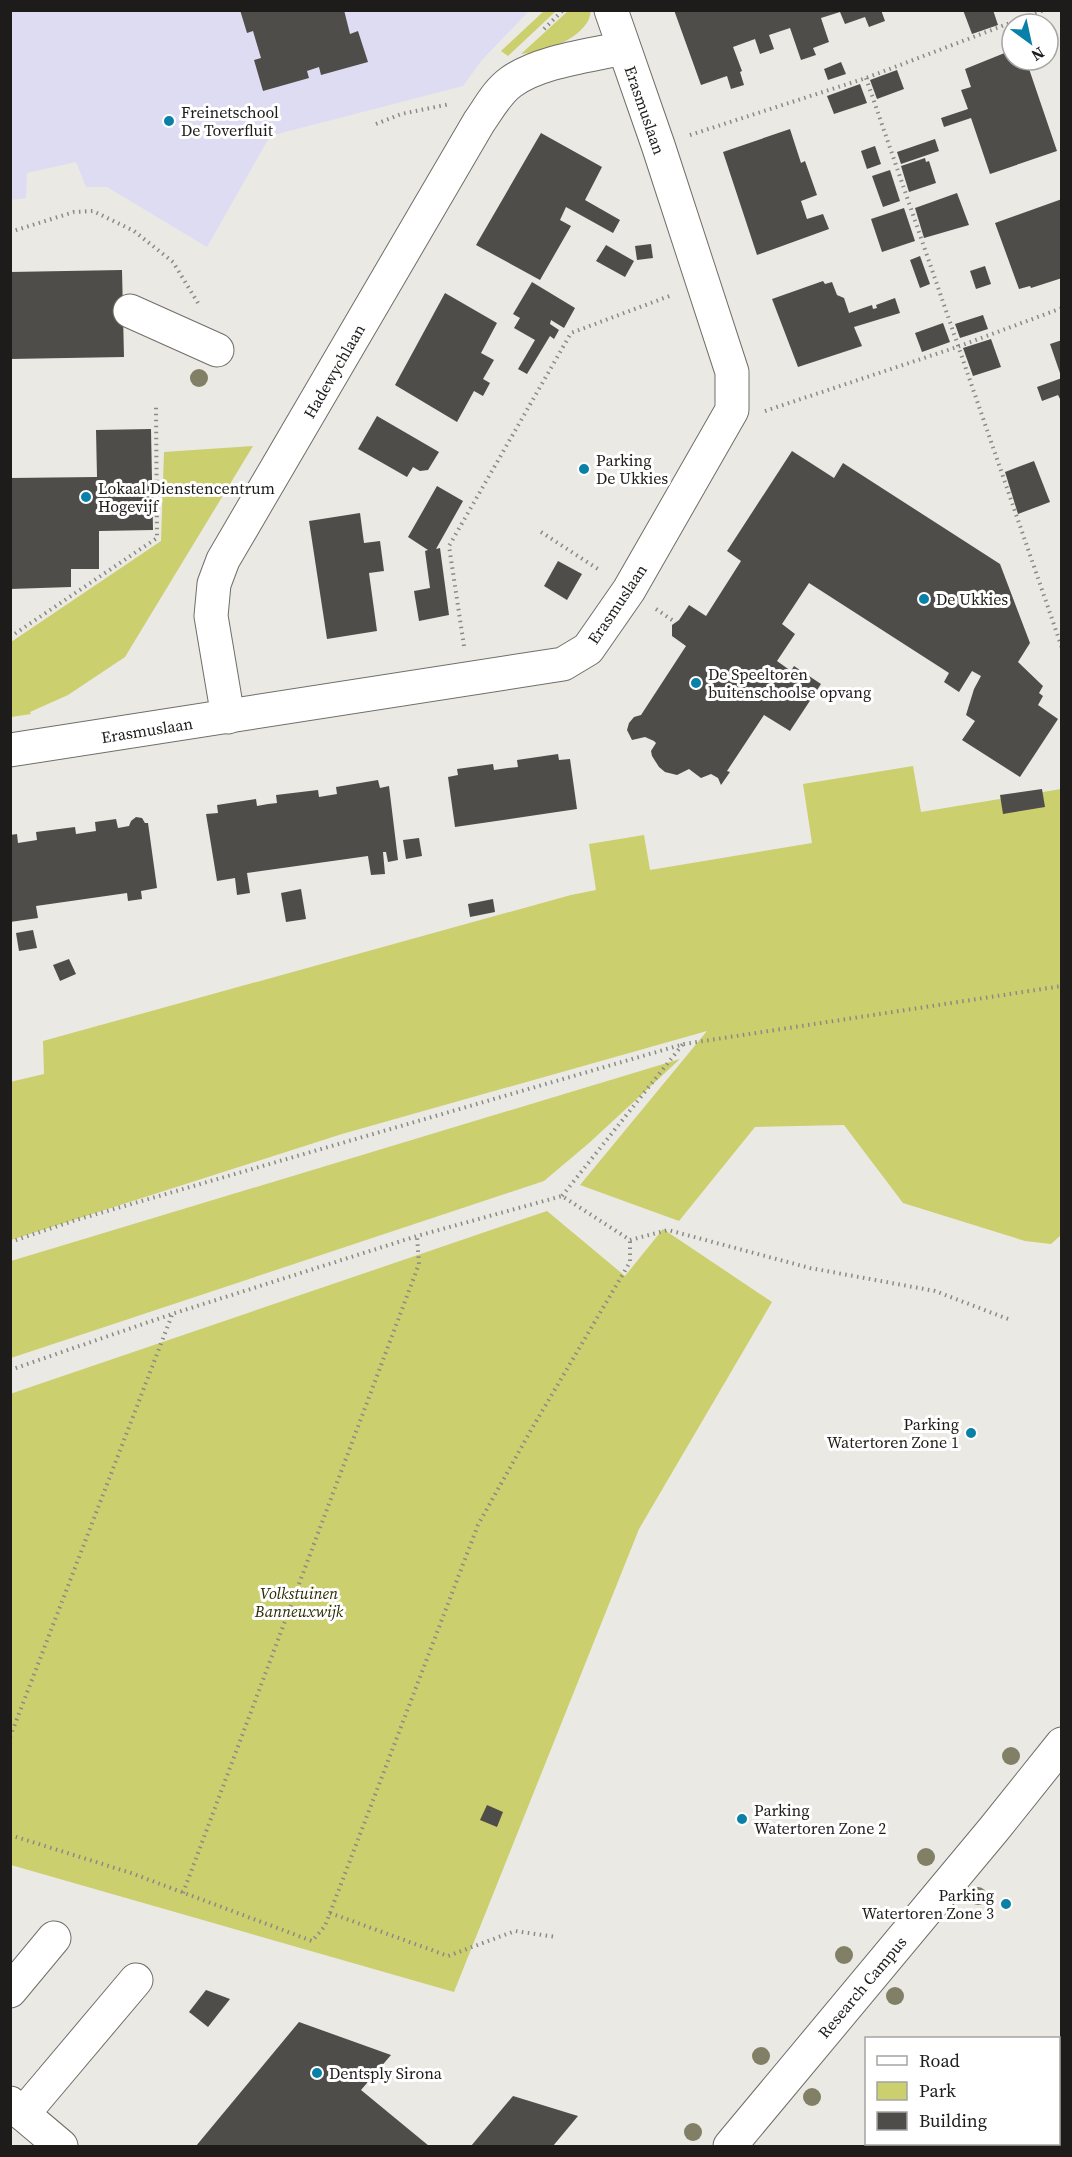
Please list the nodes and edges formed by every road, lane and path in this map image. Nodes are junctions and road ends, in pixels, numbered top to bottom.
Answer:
1 (611, 10) edge
2 (1044, 10) edge
3 (623, 48) junction
4 (548, 66) joint
5 (866, 78) junction
6 (489, 108) junction
7 (376, 124) dead end
8 (658, 145) junction
9 (10, 232) edge
10 (703, 284) junction
11 (1062, 308) edge
12 (201, 309) dead end
13 (130, 311) dead end
14 (957, 346) junction
15 (218, 350) dead end
16 (156, 405) dead end
17 (732, 410) junction
18 (10, 637) edge
19 (1062, 648) edge
20 (470, 678) junction
21 (228, 717) junction
22 (10, 750) edge
23 (1062, 986) edge
24 (684, 1044) junction
25 (562, 1196) junction
26 (417, 1236) junction
27 (630, 1240) junction
28 (10, 1242) edge
29 (172, 1314) junction
30 (1008, 1319) dead end
31 (10, 1370) edge
32 (10, 1737) edge
33 (1062, 1744) edge
34 (10, 1835) edge
35 (183, 1893) junction
36 (330, 1913) junction
37 (556, 1937) dead end
38 (54, 1938) dead end
39 (136, 1980) dead end
40 (10, 1991) edge
41 (17, 2109) edge
42 (61, 2146) edge
43 (730, 2146) edge

1 - 3 street, Erasmuslaan
2 - 5 path
3 - 4 street, Erasmuslaan
3 - 8 street, Erasmuslaan
4 - 6 street, Hadewychlaan
5 - 8 path
5 - 14 path
6 - 7 path
6 - 21 street, Hadewychlaan
8 - 10 street, Erasmuslaan
9 - 12 path
10 - 17 street, Erasmuslaan
10 - 20 path
11 - 14 path
13 - 15 street
14 - 17 path
14 - 19 path
16 - 18 path
17 - 20 street, Erasmuslaan
20 - 21 street, Erasmuslaan
21 - 22 street, Erasmuslaan
23 - 24 path
24 - 25 path
24 - 28 path
25 - 26 path
25 - 27 path
26 - 29 path
26 - 35 path
27 - 30 path
27 - 36 path
29 - 31 path
29 - 32 path
33 - 43 street, Research Campus
34 - 35 path
35 - 36 path
36 - 37 path
38 - 40 street
39 - 41 street
41 - 42 street

